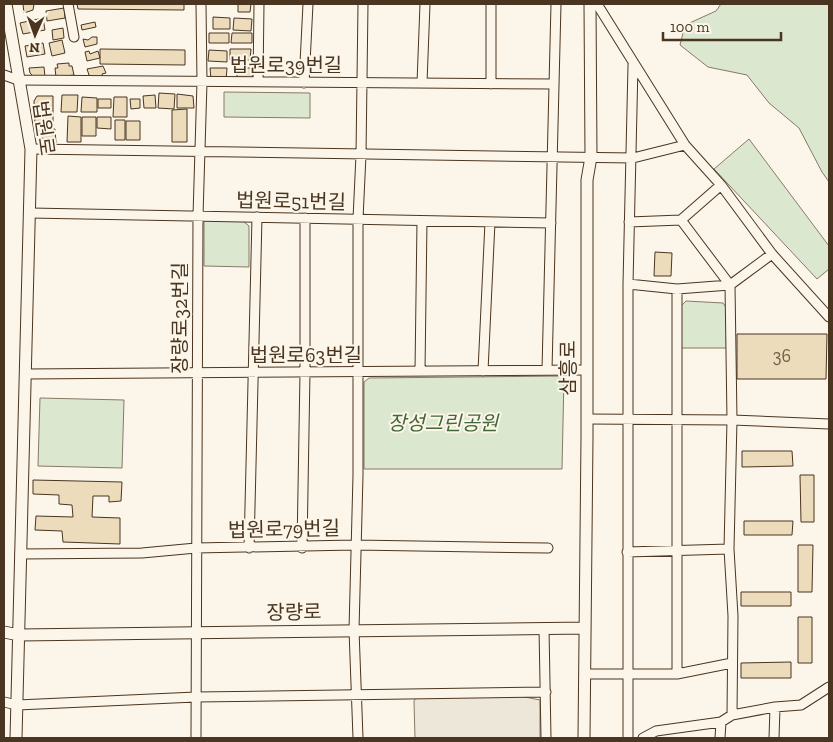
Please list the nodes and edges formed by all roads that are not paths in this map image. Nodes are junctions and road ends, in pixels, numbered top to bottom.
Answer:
1 (6, 4) edge
2 (68, 4) edge
3 (201, 4) edge
4 (259, 4) edge
5 (308, 4) edge
6 (363, 4) edge
7 (425, 4) edge
8 (491, 4) edge
9 (556, 4) edge
10 (590, 4) edge
11 (597, 4) edge
12 (74, 37) dead end
13 (633, 65) junction
14 (4, 75) edge
15 (18, 80) junction
16 (202, 82) junction
17 (258, 82) junction
18 (304, 82) junction
19 (361, 83) junction
20 (422, 83) junction
21 (490, 84) junction
22 (554, 84) junction
23 (685, 145) junction
24 (31, 149) junction
25 (201, 153) junction
26 (361, 155) junction
27 (554, 157) junction
28 (591, 157) junction
29 (633, 158) junction
30 (721, 185) junction
31 (30, 213) junction
32 (198, 216) junction
33 (257, 218) junction
34 (305, 218) junction
35 (358, 220) junction
36 (681, 220) junction
37 (422, 221) junction
38 (490, 222) junction
39 (629, 222) junction
40 (551, 223) junction
41 (772, 254) junction
42 (628, 284) junction
43 (730, 284) junction
44 (676, 289) junction
45 (829, 317) edge
46 (547, 370) junction
47 (586, 370) junction
48 (420, 371) junction
49 (483, 371) junction
50 (305, 372) junction
51 (358, 372) junction
52 (198, 373) junction
53 (252, 373) junction
54 (26, 374) junction
55 (676, 418) junction
56 (587, 419) junction
57 (627, 420) junction
58 (732, 420) junction
59 (829, 424) edge
60 (355, 546) junction
61 (196, 548) junction
62 (249, 548) junction
63 (302, 548) junction
64 (548, 548) dead end
65 (729, 549) junction
66 (676, 550) junction
67 (627, 552) junction
68 (20, 554) junction
69 (544, 628) junction
70 (585, 628) junction
71 (354, 630) junction
72 (4, 632) edge
73 (195, 632) junction
74 (19, 635) junction
75 (732, 663) junction
76 (585, 674) junction
77 (677, 674) junction
78 (627, 676) junction
79 (829, 687) edge
80 (546, 692) junction
81 (357, 694) junction
82 (196, 696) junction
83 (4, 702) edge
84 (17, 705) junction
85 (775, 707) junction
86 (732, 715) junction
87 (721, 722) junction
88 (586, 737) edge
89 (16, 738) edge
90 (196, 738) edge
91 (358, 738) edge
92 (546, 738) edge
93 (628, 738) edge
94 (643, 738) edge
95 (720, 738) edge
96 (774, 738) edge

1 - 15 main road, 법원로
2 - 12 street
3 - 16 street, 장량로32번길
4 - 17 street
5 - 18 street
6 - 19 street
7 - 20 street
8 - 21 street
9 - 22 street
10 - 28 main road, 삼흥로
11 - 13 street
13 - 23 street
13 - 29 street
14 - 15 street, 법원로39번길
15 - 16 street, 법원로39번길
15 - 24 main road, 법원로
16 - 17 street, 법원로39번길
16 - 25 street, 장량로32번길
17 - 18 street, 법원로39번길
18 - 19 street, 법원로39번길
19 - 20 street, 법원로39번길
19 - 26 street
20 - 21 street, 법원로39번길
21 - 22 street, 법원로39번길
22 - 27 street
23 - 29 street
23 - 30 street
24 - 25 street
24 - 31 main road, 법원로
25 - 26 street
25 - 32 street, 장량로32번길
26 - 27 street
26 - 35 street
27 - 28 street
27 - 40 street
28 - 29 street
28 - 47 main road, 삼흥로
29 - 39 street
30 - 36 street
30 - 41 street
31 - 32 street, 법원로51번길
31 - 54 main road, 법원로
32 - 33 street, 법원로51번길
32 - 52 street, 장량로32번길
33 - 34 street, 법원로51번길
33 - 53 street
34 - 35 street, 법원로51번길
34 - 50 street
35 - 37 street, 법원로51번길
35 - 51 street
36 - 39 street
36 - 43 street
37 - 38 street, 법원로51번길
37 - 48 street
38 - 40 street, 법원로51번길
38 - 49 street
39 - 42 street
40 - 46 street
41 - 43 street
41 - 45 street
42 - 44 street
42 - 57 street
43 - 44 street
43 - 58 street
44 - 55 street
46 - 47 street, 법원로63번길
46 - 49 street, 법원로63번길
47 - 56 main road, 삼흥로
48 - 49 street, 법원로63번길
48 - 51 street, 법원로63번길
50 - 51 street, 법원로63번길
50 - 53 street, 법원로63번길
50 - 63 street
51 - 60 street
52 - 53 street, 법원로63번길
52 - 54 street, 법원로63번길
52 - 61 street, 장량로32번길
53 - 62 street
54 - 68 main road, 법원로
55 - 57 street
55 - 58 street
55 - 66 street
56 - 57 street
56 - 70 main road, 삼흥로
57 - 67 street
58 - 59 street
58 - 65 street
60 - 63 street, 법원로79번길
60 - 64 street, 법원로79번길
60 - 71 street
61 - 62 street, 법원로79번길
61 - 68 street, 법원로79번길
61 - 73 street, 장량로32번길
62 - 63 street, 법원로79번길
65 - 66 street
65 - 75 street
66 - 67 street
66 - 77 street
67 - 78 street
68 - 74 main road, 법원로
69 - 70 main road, 장량로
69 - 71 main road, 장량로
69 - 80 street
70 - 76 main road, 삼흥로
71 - 73 main road, 장량로
71 - 81 street
72 - 74 main road, 장량로
73 - 74 main road, 장량로
73 - 82 street, 장량로32번길
74 - 84 main road, 법원로
75 - 77 street
75 - 86 street
76 - 78 street
76 - 88 main road, 삼흥로
77 - 78 street
78 - 93 street
79 - 85 street
80 - 81 street
80 - 92 street
81 - 82 street
81 - 91 street
82 - 84 street
82 - 90 street, 장량로32번길
83 - 84 street
84 - 89 main road, 법원로
85 - 86 street
85 - 96 street
86 - 87 street
87 - 94 street
87 - 95 street

